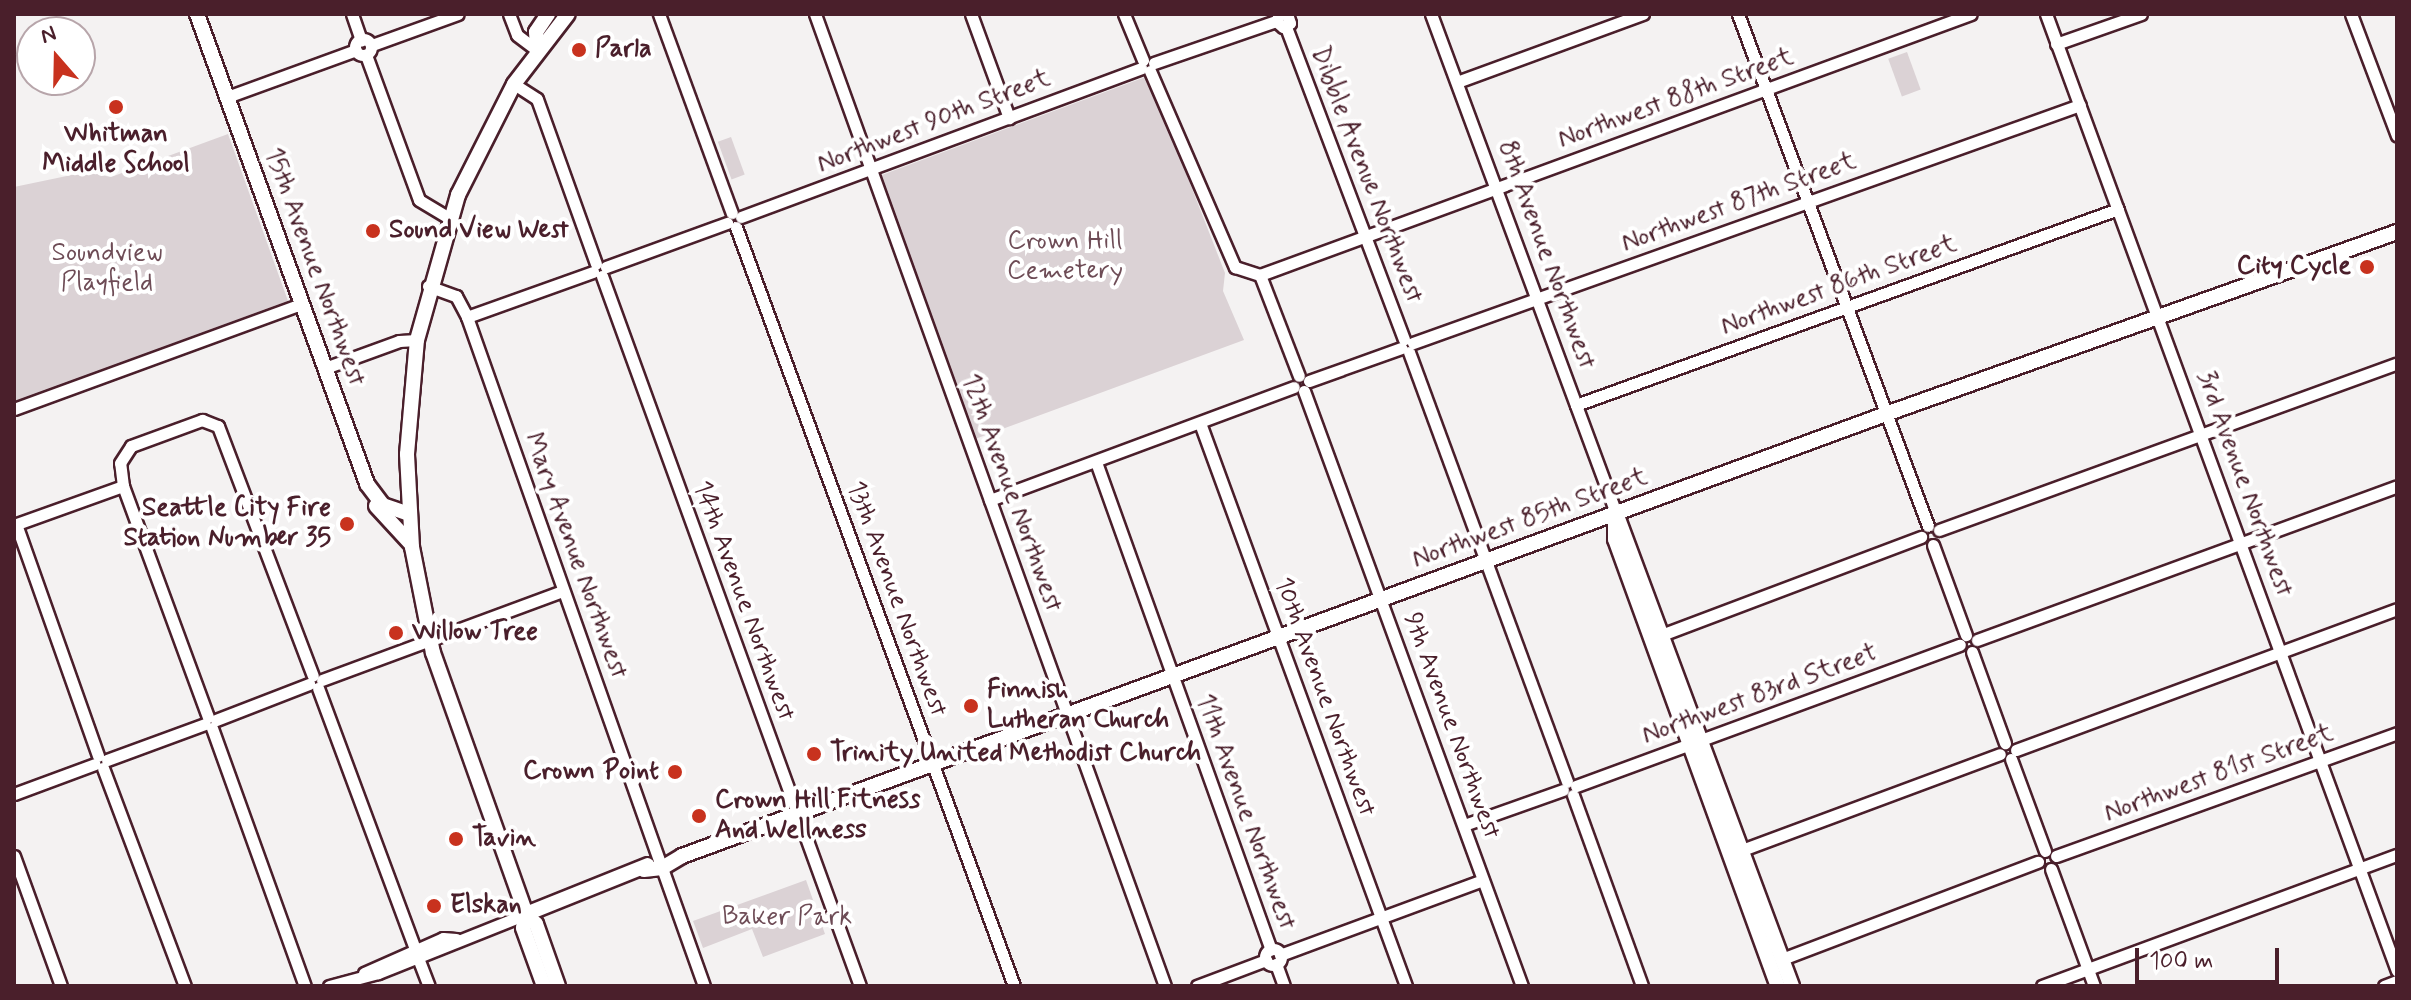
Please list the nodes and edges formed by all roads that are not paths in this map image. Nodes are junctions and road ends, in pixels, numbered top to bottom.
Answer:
1 (197, 14) edge
2 (352, 14) edge
3 (458, 14) edge
4 (509, 14) edge
5 (548, 14) edge
6 (568, 14) edge
7 (659, 14) edge
8 (815, 14) edge
9 (971, 14) edge
10 (1124, 14) edge
11 (1431, 14) edge
12 (1643, 14) edge
13 (1738, 14) edge
14 (1971, 14) edge
15 (2046, 14) edge
16 (2141, 14) edge
17 (2351, 14) edge
18 (1286, 18) edge
19 (2056, 44) junction
20 (364, 48) junction
21 (537, 50) junction
22 (1147, 66) junction
23 (1457, 82) junction
24 (514, 84) junction
25 (1766, 91) junction
26 (227, 97) junction
27 (2080, 105) junction
28 (1009, 118) junction
29 (2397, 136) edge
30 (870, 170) junction
31 (1496, 188) junction
32 (1807, 202) junction
33 (2118, 209) junction
34 (449, 218) junction
35 (734, 220) junction
36 (2397, 232) edge
37 (1365, 235) junction
38 (599, 270) junction
39 (1260, 275) junction
40 (428, 286) junction
41 (1536, 298) junction
42 (301, 304) junction
43 (1846, 306) junction
44 (467, 317) junction
45 (2157, 317) junction
46 (417, 340) junction
47 (1407, 345) junction
48 (2397, 363) edge
49 (325, 368) junction
50 (1302, 384) junction
51 (1576, 405) junction
52 (14, 409) edge
53 (1886, 414) junction
54 (1200, 423) junction
55 (2202, 434) junction
56 (1096, 462) junction
57 (367, 484) junction
58 (123, 486) junction
59 (2397, 486) edge
60 (990, 500) junction
61 (1616, 513) junction
62 (409, 514) junction
63 (15, 524) edge
64 (1929, 531) junction
65 (2242, 542) junction
66 (412, 547) junction
67 (1488, 560) junction
68 (563, 591) junction
69 (1382, 599) junction
70 (2397, 609) edge
71 (1664, 634) junction
72 (1278, 637) junction
73 (430, 640) junction
74 (1963, 640) junction
75 (1975, 646) junction
76 (2282, 652) junction
77 (1173, 676) junction
78 (315, 682) junction
79 (1066, 715) junction
80 (210, 722) junction
81 (2397, 733) edge
82 (1696, 742) junction
83 (2008, 751) junction
84 (2321, 761) junction
85 (101, 762) junction
86 (933, 764) junction
87 (1570, 788) junction
88 (14, 794) edge
89 (797, 814) junction
90 (1464, 825) junction
91 (1742, 850) junction
92 (2397, 855) edge
93 (14, 856) edge
94 (2046, 856) junction
95 (661, 864) junction
96 (2360, 868) junction
97 (1483, 880) junction
98 (526, 914) junction
99 (1381, 918) junction
100 (416, 954) junction
101 (1273, 957) junction
102 (1782, 959) junction
103 (2087, 969) junction
104 (2397, 971) edge
105 (2397, 981) edge
106 (61, 986) edge
107 (185, 986) edge
108 (305, 986) edge
109 (329, 986) edge
110 (429, 986) edge
111 (544, 986) edge
112 (558, 986) edge
113 (704, 986) edge
114 (860, 986) edge
115 (1014, 986) edge
116 (1165, 986) edge
117 (1197, 986) edge
118 (1284, 986) edge
119 (1406, 986) edge
120 (1522, 986) edge
121 (1642, 986) edge
122 (1778, 986) edge
123 (1792, 986) edge
124 (2042, 986) edge
125 (2094, 986) edge
126 (2384, 986) edge

1 - 26 main road, 15th Avenue Northwest
2 - 20 street
3 - 20 street
4 - 21 street
5 - 21 main road
6 - 21 main road
7 - 35 street, 13th Avenue Northwest
8 - 30 street, 12th Avenue Northwest
9 - 28 street
10 - 22 street
11 - 23 street, 8th Avenue Northwest
12 - 23 street
13 - 25 street
14 - 25 street, Northwest 88th Street
15 - 19 street, 3rd Avenue Northwest
16 - 19 street
17 - 29 street
18 - 22 street, Northwest 90th Street
18 - 37 street, Dibble Avenue Northwest
19 - 27 street, 3rd Avenue Northwest
20 - 26 street
20 - 34 street
21 - 24 main road
22 - 28 street, Northwest 90th Street
22 - 39 street
23 - 31 street, 8th Avenue Northwest
24 - 34 main road
24 - 38 street, 14th Avenue Northwest
25 - 31 street, Northwest 88th Street
25 - 32 street
26 - 42 main road, 15th Avenue Northwest
27 - 32 street, Northwest 87th Street
27 - 33 street, 3rd Avenue Northwest
28 - 30 street, Northwest 90th Street
30 - 35 street, Northwest 90th Street
30 - 60 street, 12th Avenue Northwest
31 - 37 street, Northwest 88th Street
31 - 41 street, 8th Avenue Northwest
32 - 41 street, Northwest 87th Street
32 - 43 street
33 - 43 street, Northwest 86th Street
33 - 45 street, 3rd Avenue Northwest
34 - 40 main road
35 - 38 street, Northwest 90th Street
35 - 86 street, 13th Avenue Northwest
36 - 45 main road, Northwest 85th Street
37 - 39 street, Northwest 88th Street
37 - 47 street, Dibble Avenue Northwest
38 - 44 street, Northwest 90th Street
38 - 89 street, 14th Avenue Northwest
39 - 50 street, 9th Avenue Northwest
40 - 44 street, Mary Avenue Northwest
40 - 46 main road
41 - 47 street, Northwest 87th Street
41 - 51 street, 8th Avenue Northwest
42 - 49 main road, 15th Avenue Northwest
42 - 52 street
43 - 51 street, Northwest 86th Street
43 - 53 street
44 - 68 street, Mary Avenue Northwest
45 - 53 main road, Northwest 85th Street
45 - 55 street, 3rd Avenue Northwest
46 - 49 street
46 - 62 main road
47 - 50 street, Northwest 87th Street
47 - 67 street, Dibble Avenue Northwest
48 - 55 street
49 - 57 main road, 15th Avenue Northwest
50 - 54 street, Northwest 87th Street
50 - 69 street, 9th Avenue Northwest
51 - 61 street, 8th Avenue Northwest
53 - 61 main road, Northwest 85th Street
53 - 64 street
54 - 56 street, Northwest 87th Street
54 - 72 street, 10th Avenue Northwest
55 - 64 street
55 - 65 street, 3rd Avenue Northwest
56 - 60 street, Northwest 87th Street
56 - 77 street, 11th Avenue Northwest
57 - 62 main road, 15th Avenue Northwest
57 - 66 main road
58 - 63 street
58 - 78 street
58 - 80 street
59 - 65 street
60 - 79 street, 12th Avenue Northwest
61 - 67 main road, Northwest 85th Street
61 - 71 main road, 8th Avenue Northwest
61 - 82 main road, 8th Avenue Northwest
62 - 66 main road
63 - 85 street
64 - 71 street
64 - 74 street
65 - 75 street
65 - 76 street, 3rd Avenue Northwest
66 - 73 main road
67 - 69 main road, Northwest 85th Street
67 - 87 street, Dibble Avenue Northwest
68 - 73 street
68 - 95 street, Mary Avenue Northwest
69 - 72 main road, Northwest 85th Street
69 - 90 street, 9th Avenue Northwest
70 - 76 street
71 - 82 main road, 8th Avenue Northwest
72 - 77 main road, Northwest 85th Street
72 - 99 street, 10th Avenue Northwest
73 - 78 street
73 - 98 main road
74 - 75 street
74 - 82 street, Northwest 83rd Street
75 - 83 street
76 - 83 street
76 - 84 street, 3rd Avenue Northwest
77 - 79 main road, Northwest 85th Street
77 - 101 street, 11th Avenue Northwest
78 - 80 street
78 - 100 street
79 - 86 main road, Northwest 85th Street
79 - 116 street, 12th Avenue Northwest
80 - 85 street
80 - 108 street
81 - 84 street, Northwest 81st Street
82 - 87 street, Northwest 83rd Street
82 - 91 main road, 8th Avenue Northwest
82 - 122 main road, 8th Avenue Northwest
83 - 91 street
83 - 94 street
84 - 94 street, Northwest 81st Street
84 - 96 street, 3rd Avenue Northwest
85 - 88 street
85 - 107 street
86 - 89 main road, Northwest 85th Street
86 - 115 street, 13th Avenue Northwest
87 - 90 street, Northwest 83rd Street
87 - 121 street, Dibble Avenue Northwest
89 - 95 main road, Northwest 85th Street
89 - 114 street, 14th Avenue Northwest
90 - 97 street, 9th Avenue Northwest
91 - 102 main road, 8th Avenue Northwest
92 - 96 street
93 - 106 street
94 - 102 street, Northwest 81st Street
94 - 103 street
95 - 98 main road, Northwest 85th Street
95 - 113 street, Mary Avenue Northwest
96 - 103 street
96 - 104 street, 3rd Avenue Northwest
97 - 99 street
97 - 120 street, 9th Avenue Northwest
98 - 100 street, Northwest 85th Street
98 - 111 main road
98 - 112 main road
99 - 101 street
99 - 119 street, 10th Avenue Northwest
100 - 109 street, Northwest 85th Street
100 - 110 street
101 - 117 street
101 - 118 street, 11th Avenue Northwest
102 - 123 main road, 8th Avenue Northwest
103 - 124 street
103 - 125 street
105 - 126 street

